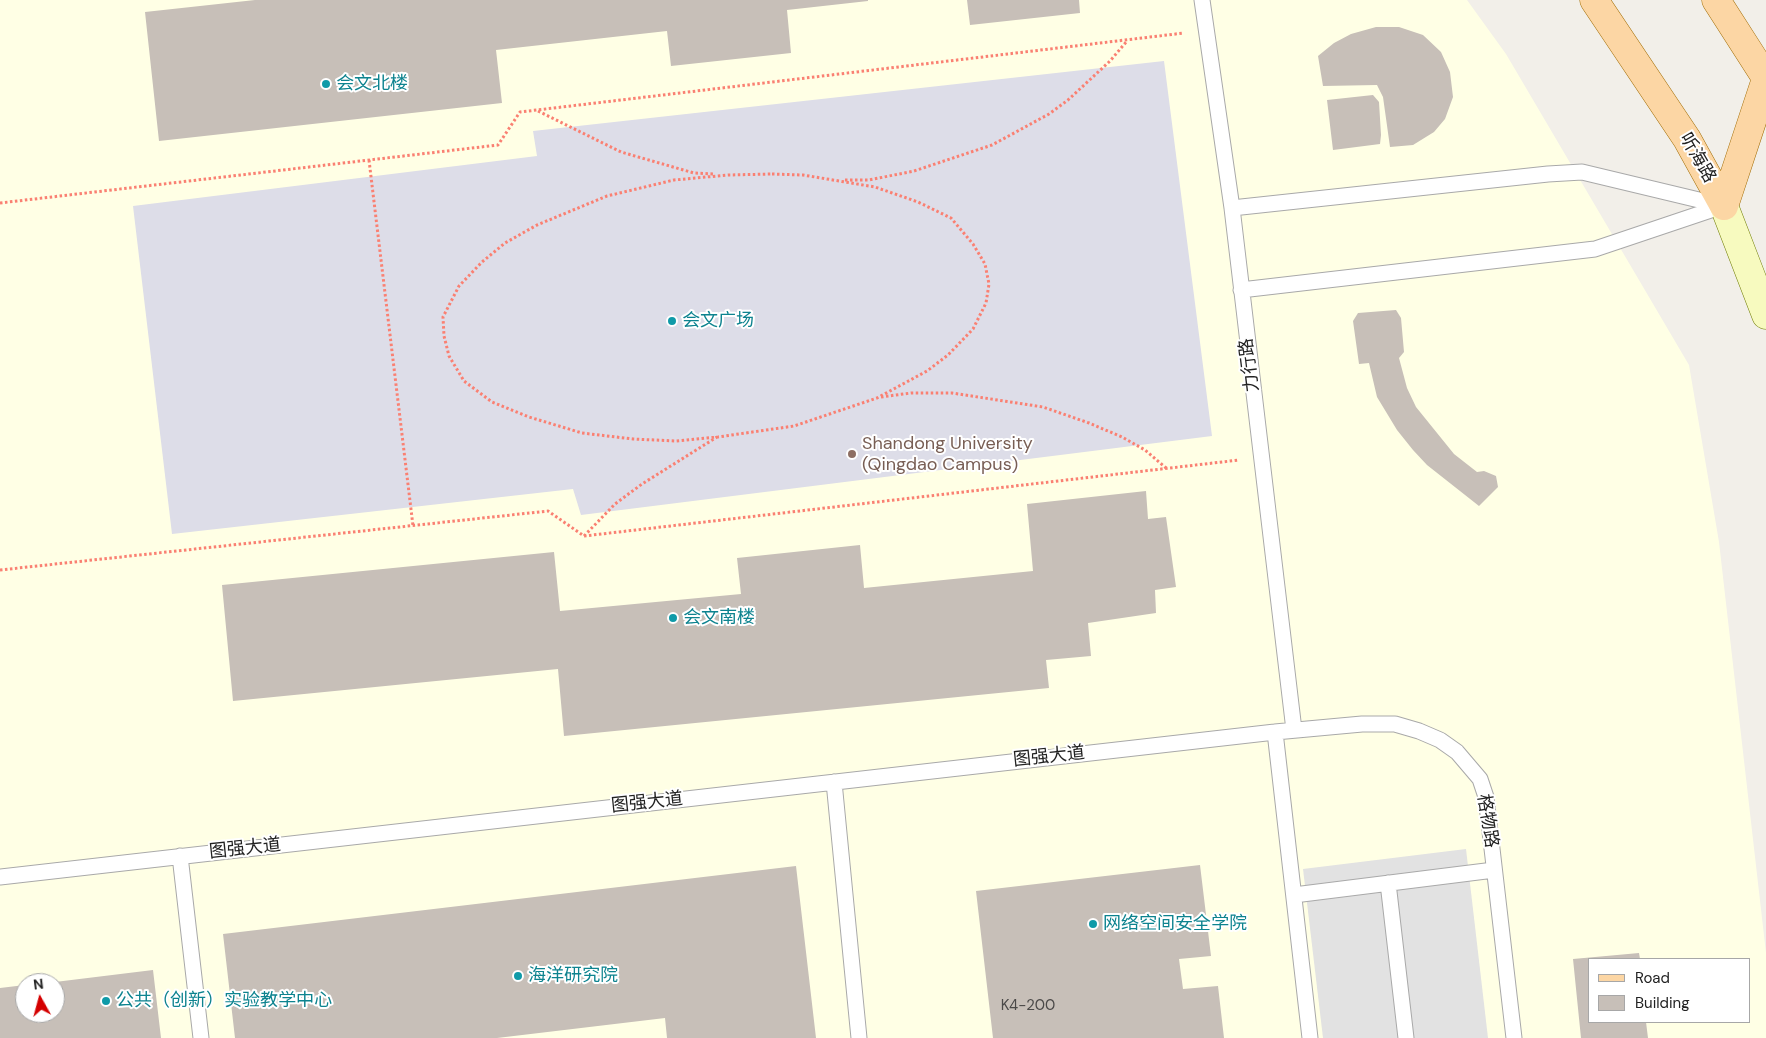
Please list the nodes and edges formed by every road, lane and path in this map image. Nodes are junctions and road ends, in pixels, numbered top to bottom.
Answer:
1 (1202, 0) edge
2 (1594, 0) edge
3 (1716, 0) edge
4 (1206, 30) junction
5 (1127, 40) junction
6 (1766, 78) edge
7 (538, 110) junction
8 (370, 160) junction
9 (728, 175) junction
10 (837, 180) junction
11 (0, 203) edge
12 (1724, 206) junction
13 (1232, 208) junction
14 (1241, 290) junction
15 (1766, 315) edge
16 (878, 398) junction
17 (718, 436) junction
18 (1262, 457) junction
19 (1166, 468) junction
20 (413, 526) junction
21 (584, 536) junction
22 (0, 570) edge
23 (1294, 730) junction
24 (1275, 732) junction
25 (834, 782) junction
26 (180, 856) junction
27 (1494, 870) junction
28 (0, 877) edge
29 (1388, 883) junction
30 (1294, 895) junction
31 (201, 1038) edge
32 (859, 1038) edge
33 (1310, 1038) edge
34 (1406, 1038) edge
35 (1514, 1038) edge

1 - 4 lane, 力行路
2 - 12 main road, 听海路
3 - 6 main road, 听海路
4 - 5 path
4 - 13 lane, 力行路
5 - 7 path
5 - 10 path
6 - 12 main road, 听海路
7 - 8 path
7 - 9 path
8 - 11 path
8 - 20 path
9 - 10 path
9 - 17 path
10 - 16 path
12 - 13 lane
12 - 14 lane
12 - 15 main road
13 - 14 lane, 力行路
14 - 18 lane, 力行路
16 - 17 path
16 - 19 path
17 - 21 path
18 - 19 path
18 - 23 lane, 力行路
19 - 21 path
20 - 21 path
20 - 22 path
23 - 24 lane, 图强大道
23 - 27 lane, 格物路
24 - 25 lane, 图强大道
24 - 30 lane
25 - 26 lane, 图强大道
25 - 32 lane
26 - 28 lane, 图强大道
26 - 31 lane
27 - 29 lane
27 - 35 lane, 格物路
29 - 30 lane
29 - 34 lane
30 - 33 lane

